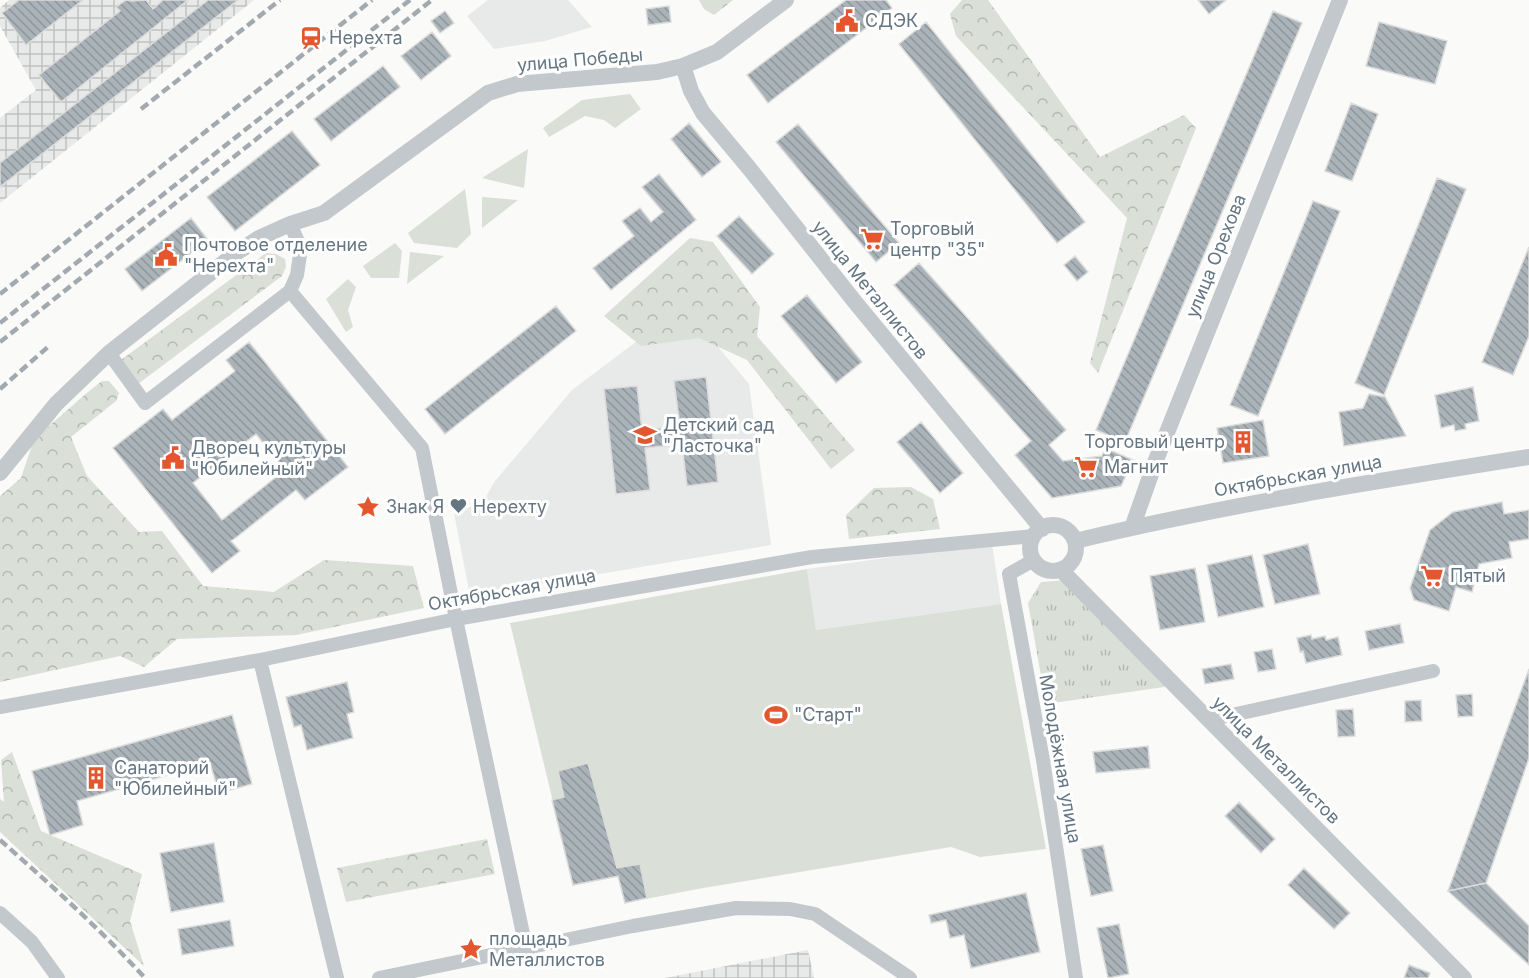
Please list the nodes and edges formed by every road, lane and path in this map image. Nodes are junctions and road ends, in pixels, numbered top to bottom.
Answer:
1 (786, 0) edge
2 (1340, 0) edge
3 (683, 66) junction
4 (290, 224) junction
5 (290, 291) junction
6 (109, 353) junction
7 (1529, 457) edge
8 (0, 473) edge
9 (1132, 528) junction
10 (1038, 533) junction
11 (1075, 541) junction
12 (1034, 560) junction
13 (1061, 570) junction
14 (456, 619) junction
15 (260, 660) junction
16 (1432, 671) dead end
17 (0, 707) edge
18 (1209, 720) junction
19 (0, 914) edge
20 (526, 948) junction
21 (58, 978) edge
22 (337, 978) edge
23 (379, 978) edge
24 (910, 978) edge
25 (1076, 978) edge
26 (1464, 978) edge

1 - 3 street, улица Победы
2 - 9 street, улица Орехова
3 - 4 street, улица Победы
3 - 10 street, улица Металлистов
4 - 5 street
4 - 6 street, улица Победы
5 - 6 street
5 - 14 street
6 - 8 street, улица Победы
7 - 9 street, Октябрьская улица
9 - 11 street, Октябрьская улица
10 - 11 street
10 - 12 street
10 - 14 street, Октябрьская улица
11 - 13 street
12 - 13 street
12 - 25 street, Молодёжная улица
13 - 18 street, улица Металлистов
14 - 15 street, Октябрьская улица
14 - 20 street
15 - 17 street, Октябрьская улица
15 - 22 street
16 - 18 street
18 - 26 street, улица Металлистов
19 - 21 street
20 - 23 street
20 - 24 street

